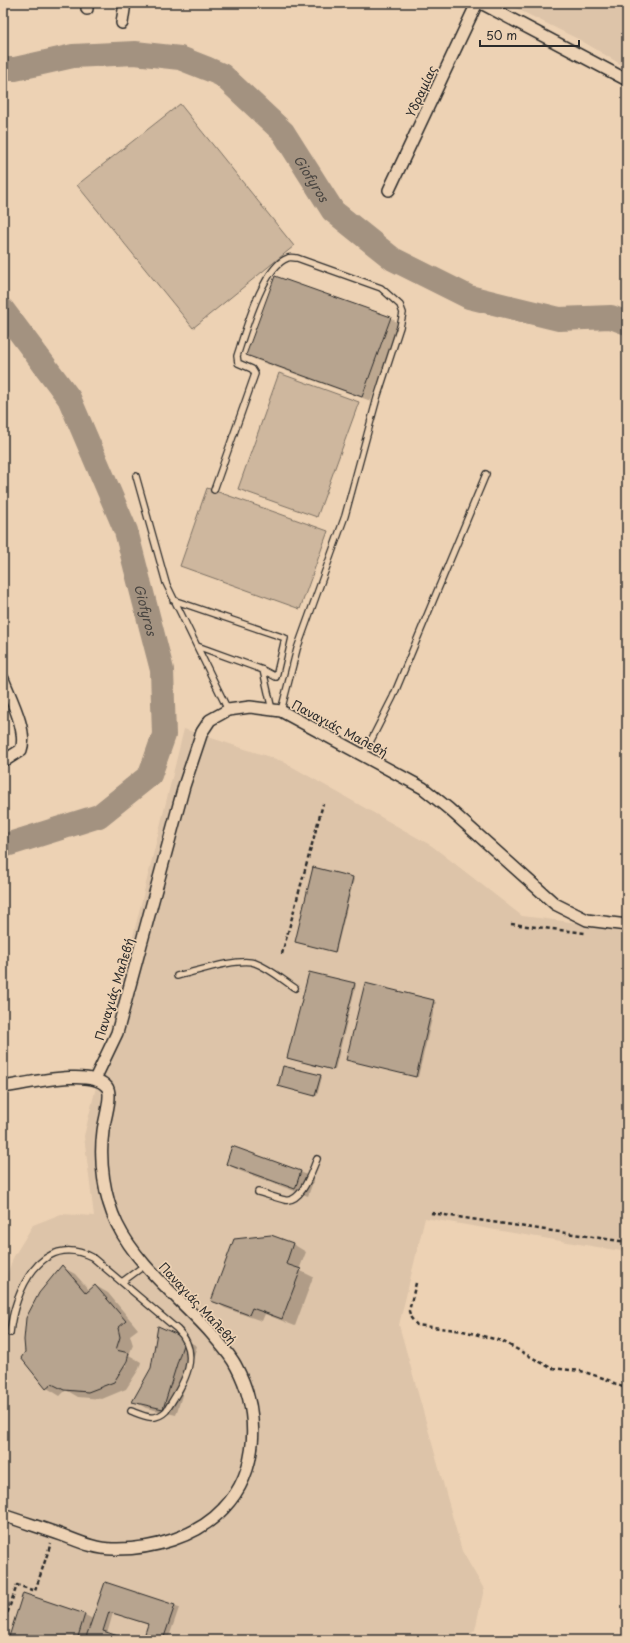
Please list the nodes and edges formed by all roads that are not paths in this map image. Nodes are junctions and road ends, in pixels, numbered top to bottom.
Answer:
1 (125, 3) edge
2 (477, 3) edge
3 (481, 3) edge
4 (122, 23) dead end
5 (627, 80) edge
6 (389, 190) dead end
7 (486, 474) dead end
8 (136, 476) dead end
9 (214, 490) dead end
10 (174, 600) junction
11 (197, 646) junction
12 (263, 670) junction
13 (3, 679) edge
14 (228, 710) junction
15 (277, 710) junction
16 (364, 756) junction
17 (3, 760) edge
18 (627, 925) edge
19 (177, 976) dead end
20 (295, 988) dead end
21 (95, 1079) junction
22 (3, 1087) edge
23 (317, 1159) dead end
24 (258, 1192) dead end
25 (145, 1265) junction
26 (122, 1282) junction
27 (10, 1333) dead end
28 (131, 1411) dead end
29 (3, 1515) edge

1 - 4 street
2 - 6 street, Υδραμίας
3 - 5 street
7 - 16 lane
8 - 10 lane
9 - 15 lane
10 - 11 lane
10 - 12 lane
11 - 12 lane
11 - 14 lane
12 - 15 lane
13 - 17 street
14 - 15 street, Παναγιάς Μαλεβή
14 - 21 street, Παναγιάς Μαλεβή
15 - 16 street, Παναγιάς Μαλεβή
16 - 18 street, Παναγιάς Μαλεβή
19 - 20 lane
21 - 22 street
21 - 25 street, Παναγιάς Μαλεβή
23 - 24 lane
25 - 26 lane
25 - 29 street, Παναγιάς Μαλεβή
26 - 27 lane
26 - 28 lane

